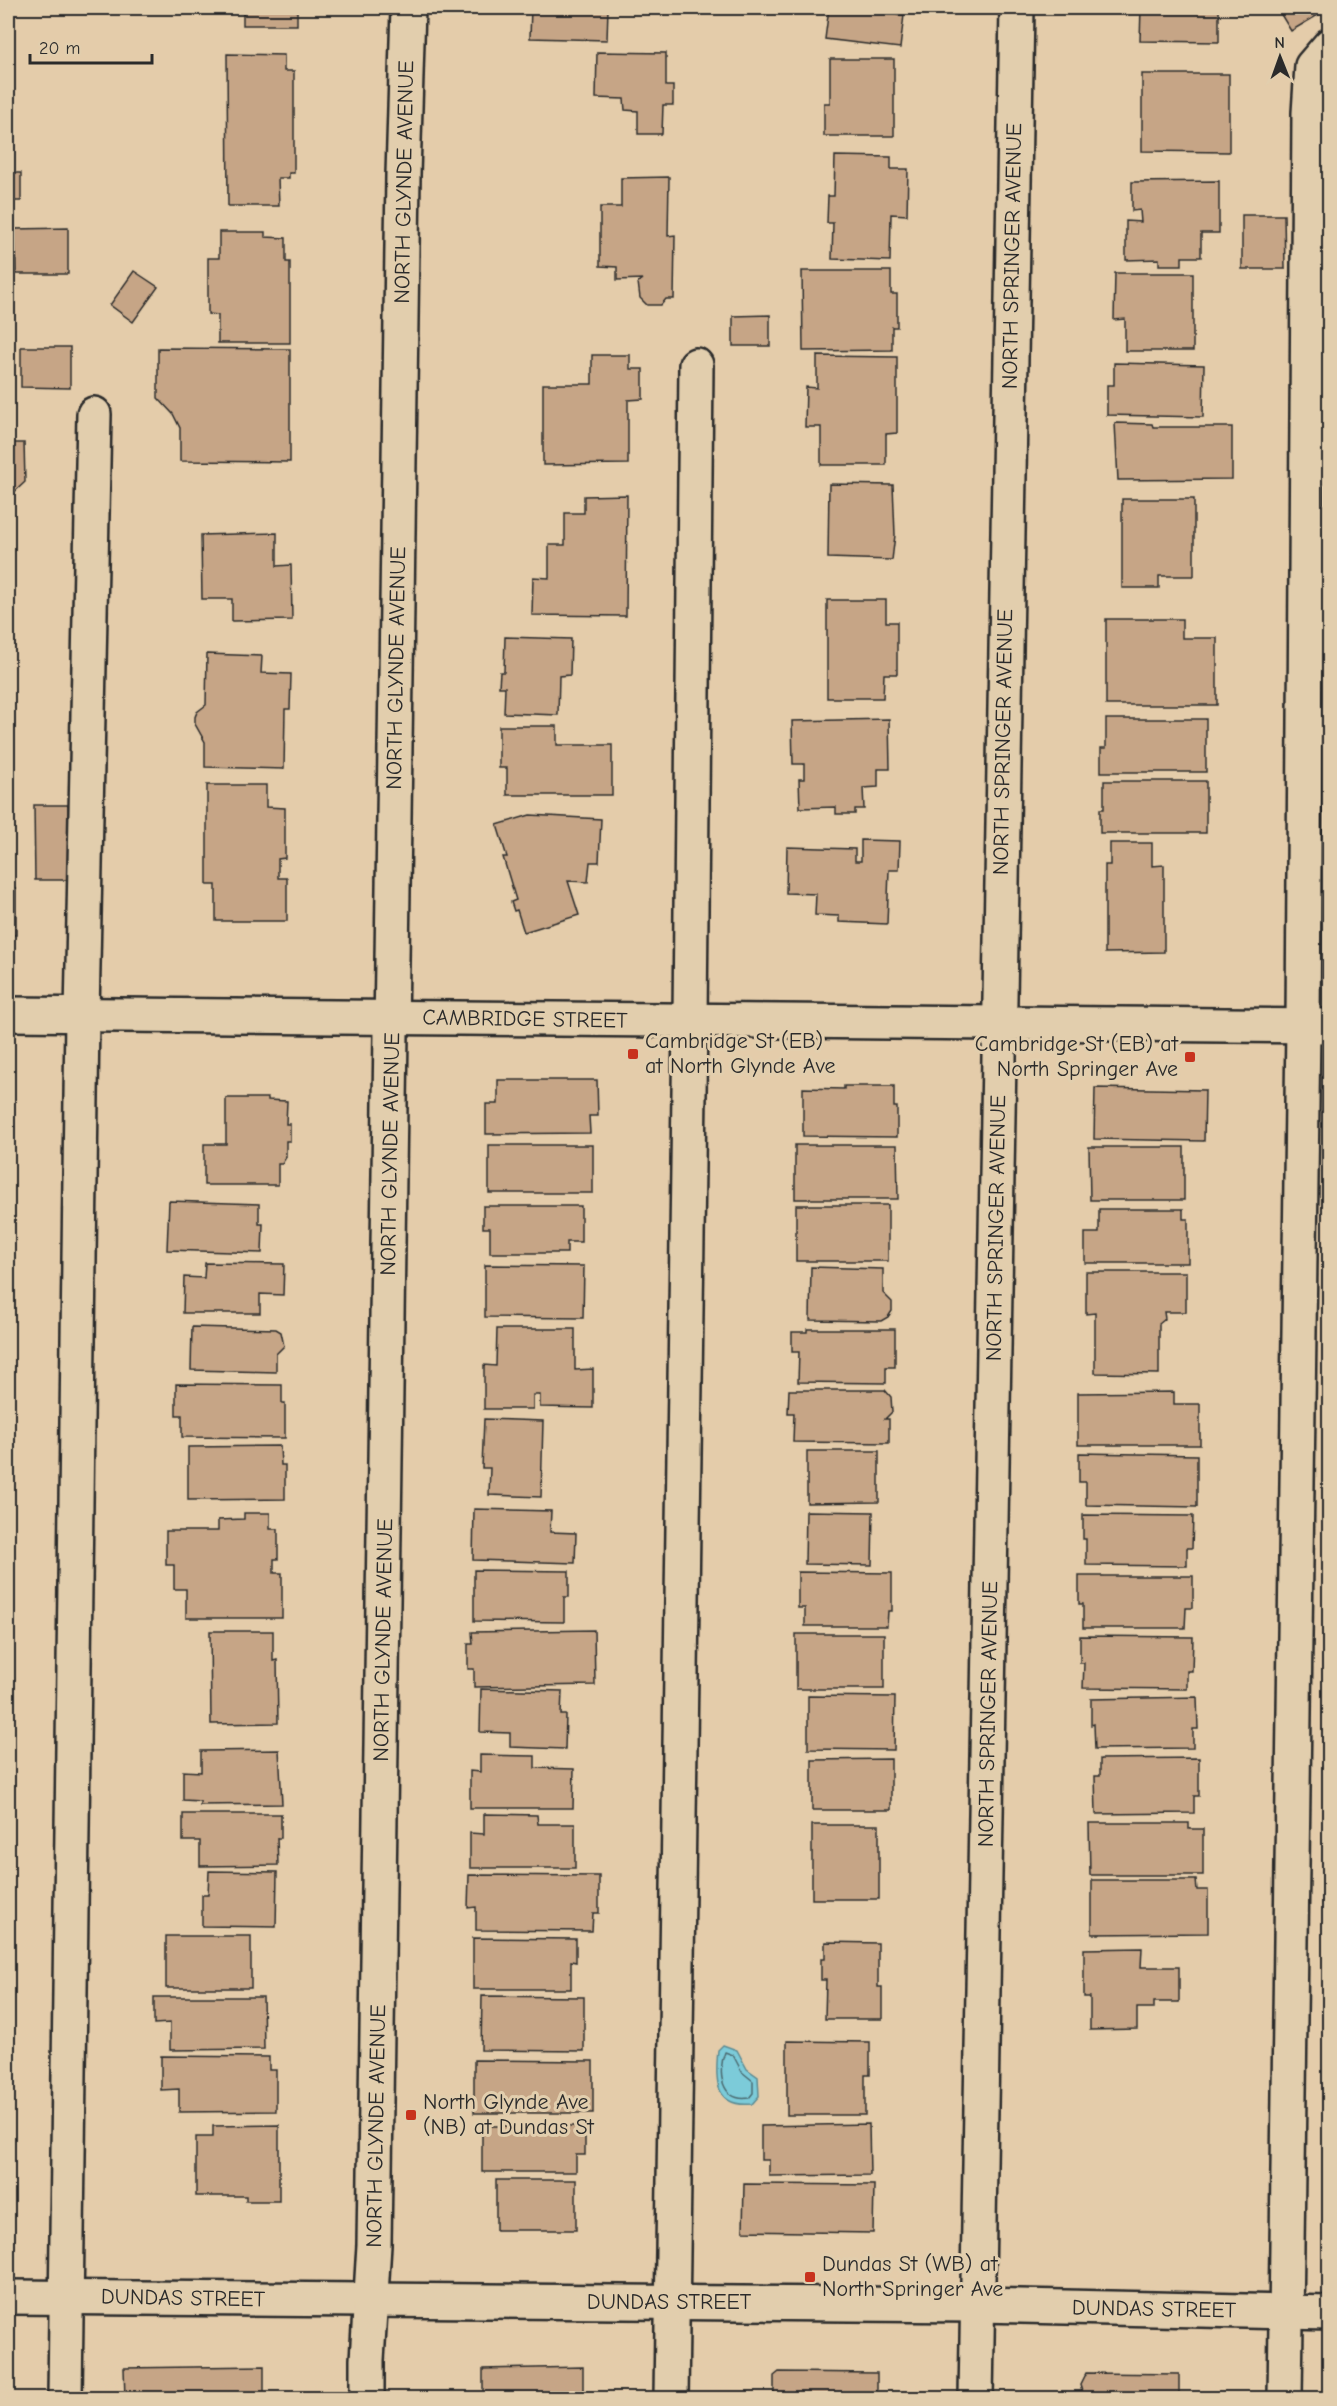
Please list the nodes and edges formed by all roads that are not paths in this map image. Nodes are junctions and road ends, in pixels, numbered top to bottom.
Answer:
1 (408, 8) edge
2 (1017, 8) edge
3 (1329, 45) edge
4 (696, 365) dead end
5 (94, 414) dead end
6 (8, 1014) edge
7 (82, 1015) junction
8 (392, 1017) junction
9 (690, 1020) junction
10 (998, 1023) junction
11 (1316, 1026) edge
12 (65, 2296) junction
13 (8, 2297) edge
14 (371, 2301) junction
15 (671, 2302) junction
16 (978, 2305) junction
17 (1287, 2312) junction
18 (1329, 2313) edge
19 (65, 2398) edge
20 (367, 2398) edge
21 (670, 2398) edge
22 (976, 2398) edge
23 (1285, 2398) edge

1 - 8 street, NORTH GLYNDE AVENUE
2 - 10 street, NORTH SPRINGER AVENUE
3 - 11 street
4 - 9 street
5 - 7 street
6 - 7 street, CAMBRIDGE STREET
7 - 8 street, CAMBRIDGE STREET
7 - 12 street
8 - 9 street, CAMBRIDGE STREET
8 - 14 street, NORTH GLYNDE AVENUE
9 - 10 street, CAMBRIDGE STREET
9 - 15 street
10 - 11 street, CAMBRIDGE STREET
10 - 16 street, NORTH SPRINGER AVENUE
11 - 17 street
12 - 13 street, DUNDAS STREET
12 - 14 street, DUNDAS STREET
12 - 19 street
14 - 15 street, DUNDAS STREET
14 - 20 street, NORTH GLYNDE AVENUE
15 - 16 street, DUNDAS STREET
15 - 21 street
16 - 17 street, DUNDAS STREET
16 - 22 street, NORTH SPRINGER AVENUE
17 - 18 street, DUNDAS STREET
17 - 23 street

